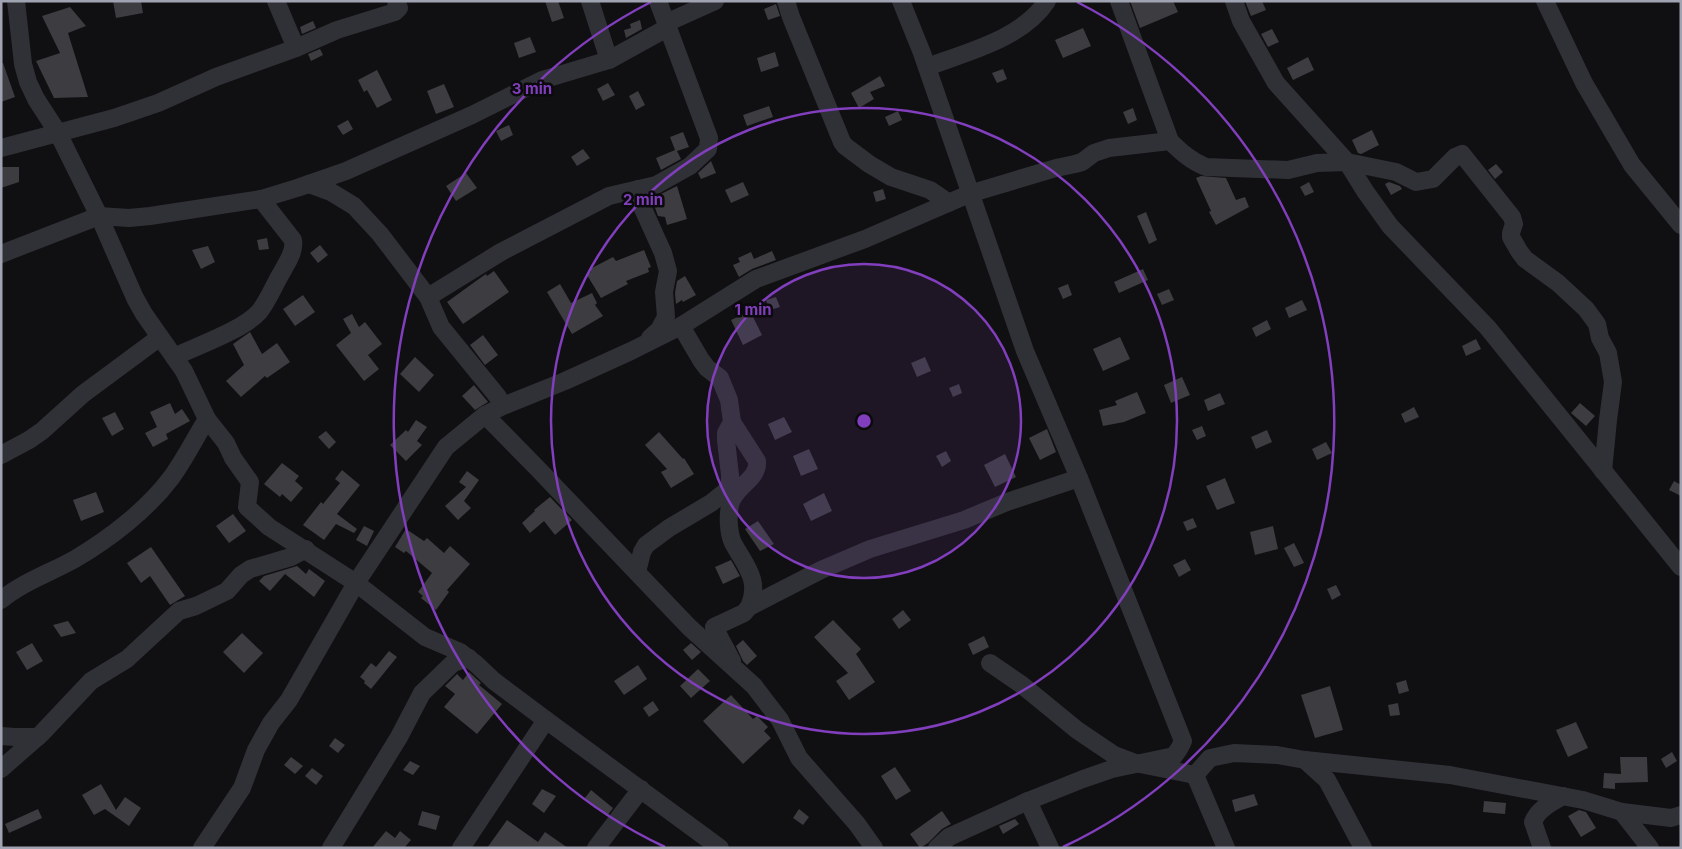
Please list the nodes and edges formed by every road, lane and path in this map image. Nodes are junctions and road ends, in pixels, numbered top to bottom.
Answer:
1 (16, 1) edge
2 (276, 1) edge
3 (396, 1) edge
4 (590, 1) edge
5 (658, 1) edge
6 (715, 1) edge
7 (786, 1) edge
8 (901, 1) edge
9 (1047, 1) edge
10 (1119, 1) edge
11 (1234, 1) edge
12 (1545, 1) edge
13 (666, 25) junction
14 (296, 48) junction
15 (609, 60) junction
16 (927, 67) junction
17 (58, 133) junction
18 (1170, 141) junction
19 (1, 148) edge
20 (1347, 162) junction
21 (309, 184) junction
22 (638, 189) junction
23 (969, 194) junction
24 (942, 198) junction
25 (261, 199) junction
26 (99, 216) junction
27 (1681, 225) edge
28 (1, 254) edge
29 (428, 297) junction
30 (681, 326) junction
31 (160, 337) junction
32 (631, 351) junction
33 (174, 357) junction
34 (503, 406) junction
35 (485, 415) junction
36 (207, 419) junction
37 (732, 422) junction
38 (1, 455) edge
39 (1603, 471) junction
40 (1079, 478) junction
41 (306, 549) junction
42 (1681, 567) edge
43 (637, 572) junction
44 (356, 583) junction
45 (1, 600) edge
46 (749, 607) junction
47 (469, 658) junction
48 (990, 663) dead end
49 (739, 672) junction
50 (546, 720) junction
51 (1, 736) edge
52 (38, 737) junction
53 (1305, 760) junction
54 (1134, 764) junction
55 (1, 769) edge
56 (1195, 775) junction
57 (641, 789) junction
58 (1562, 796) junction
59 (1028, 801) junction
60 (1622, 812) junction
61 (1681, 815) edge
62 (202, 848) edge
63 (331, 848) edge
64 (460, 848) edge
65 (596, 848) edge
66 (720, 848) edge
67 (874, 848) edge
68 (937, 848) edge
69 (1050, 848) edge
70 (1226, 848) edge
71 (1363, 848) edge
72 (1542, 848) edge
73 (1650, 848) edge

1 - 17 street
2 - 14 street
3 - 14 street
4 - 15 street
5 - 13 street
6 - 13 street
7 - 24 street
8 - 16 street
9 - 16 street
10 - 18 street
11 - 20 street
12 - 27 street
13 - 15 street
13 - 22 street
14 - 17 street
15 - 21 street
16 - 23 street
17 - 19 street
17 - 26 street
18 - 20 street
18 - 23 street
20 - 39 street
20 - 39 street
21 - 25 street
21 - 29 street
22 - 29 street
22 - 32 street
23 - 24 street
23 - 40 street
24 - 30 street
25 - 26 street
25 - 33 street
26 - 28 street
26 - 31 street
29 - 34 street
30 - 32 street
30 - 37 street
31 - 33 street
31 - 38 street
32 - 34 street
33 - 36 street
34 - 35 street
35 - 43 street
35 - 44 street
36 - 41 street
36 - 45 street
37 - 43 street
37 - 46 street
39 - 42 street
40 - 46 street
40 - 54 street
41 - 44 street
41 - 52 street
43 - 49 street
44 - 47 street
44 - 62 street
46 - 49 street
47 - 50 street
47 - 63 street
48 - 54 street
49 - 67 street
50 - 57 street
50 - 64 street
51 - 52 street
52 - 55 street
53 - 56 street
53 - 58 street
53 - 71 street
54 - 56 street
54 - 59 street
56 - 70 street
57 - 65 street
57 - 66 street
58 - 60 street
58 - 72 street
59 - 68 street
59 - 69 street
60 - 61 street
60 - 73 street

